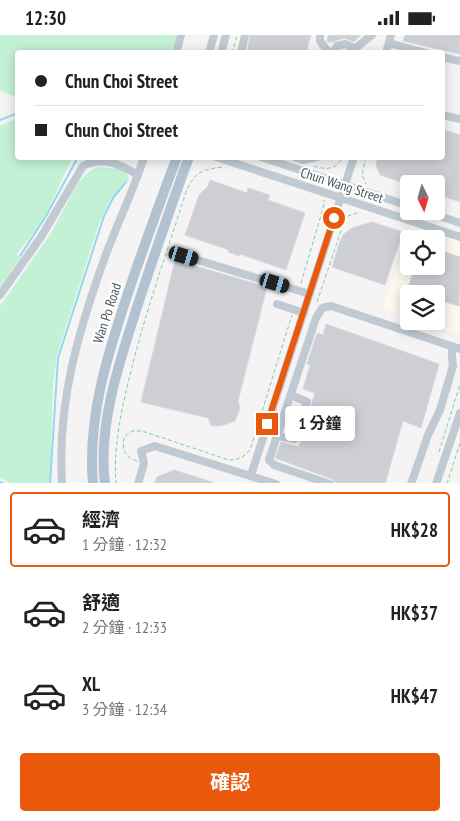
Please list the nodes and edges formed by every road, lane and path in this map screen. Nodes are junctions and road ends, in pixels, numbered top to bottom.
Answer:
1 (181, 35) edge
2 (214, 35) edge
3 (226, 35) edge
4 (237, 35) edge
5 (246, 35) edge
6 (320, 35) edge
7 (372, 35) edge
8 (390, 39) edge
9 (177, 50) edge
10 (210, 50) edge
11 (222, 50) edge
12 (233, 50) edge
13 (242, 50) edge
14 (327, 50) edge
15 (335, 50) edge
16 (353, 50) edge
17 (355, 50) edge
18 (418, 50) edge
19 (445, 58) edge
20 (460, 61) edge
21 (445, 116) edge
22 (460, 119) edge
23 (143, 160) edge
24 (176, 160) edge
25 (188, 160) edge
26 (225, 160) edge
27 (270, 160) edge
28 (341, 160) edge
29 (353, 160) edge
30 (365, 160) edge
31 (213, 168) dead end
32 (330, 169) dead end
33 (138, 175) junction
34 (346, 184) junction
35 (366, 184) dead end
36 (341, 198) junction
37 (400, 203) edge
38 (324, 205) dead end
39 (364, 211) dead end
40 (445, 218) edge
41 (345, 221) dead end
42 (460, 223) edge
43 (460, 237) edge
44 (184, 256) dead end
45 (299, 290) junction
46 (310, 294) junction
47 (0, 295) edge
48 (277, 304) dead end
49 (294, 309) junction
50 (304, 313) junction
51 (456, 347) edge
52 (460, 383) edge
53 (291, 395) junction
54 (459, 417) edge
55 (276, 436) junction
56 (460, 443) edge
57 (437, 456) dead end
58 (240, 458) dead end
59 (250, 475) junction
60 (62, 483) edge
61 (93, 483) edge
62 (105, 483) edge
63 (116, 483) edge
64 (138, 483) edge
65 (276, 483) edge
66 (330, 483) edge
67 (411, 483) edge
68 (436, 483) edge
69 (447, 483) edge

1 - 9 street
2 - 10 street
3 - 11 street
4 - 12 path
5 - 13 street
6 - 14 street
7 - 17 street
8 - 18 street
15 - 16 street
19 - 20 street
21 - 22 street
23 - 33 street
24 - 61 main road, Wan Po Road
25 - 62 main road, Wan Po Road
26 - 36 street, Chun Wang Street
27 - 34 street, Chun Wang Street
28 - 32 path
29 - 34 street
30 - 35 path
31 - 63 path
33 - 47 street
33 - 60 street
34 - 36 street
34 - 37 street, Chun Wang Street
36 - 43 street, Chun Wang Street
36 - 46 street
38 - 45 path
39 - 41 path
40 - 42 street
44 - 45 street
45 - 46 street
46 - 50 street
48 - 49 street
49 - 50 street
49 - 58 path
50 - 59 street
51 - 53 street
51 - 67 street
52 - 57 path
53 - 55 street
53 - 55 street
54 - 68 street
55 - 66 street
56 - 69 path
59 - 64 street
59 - 65 street

